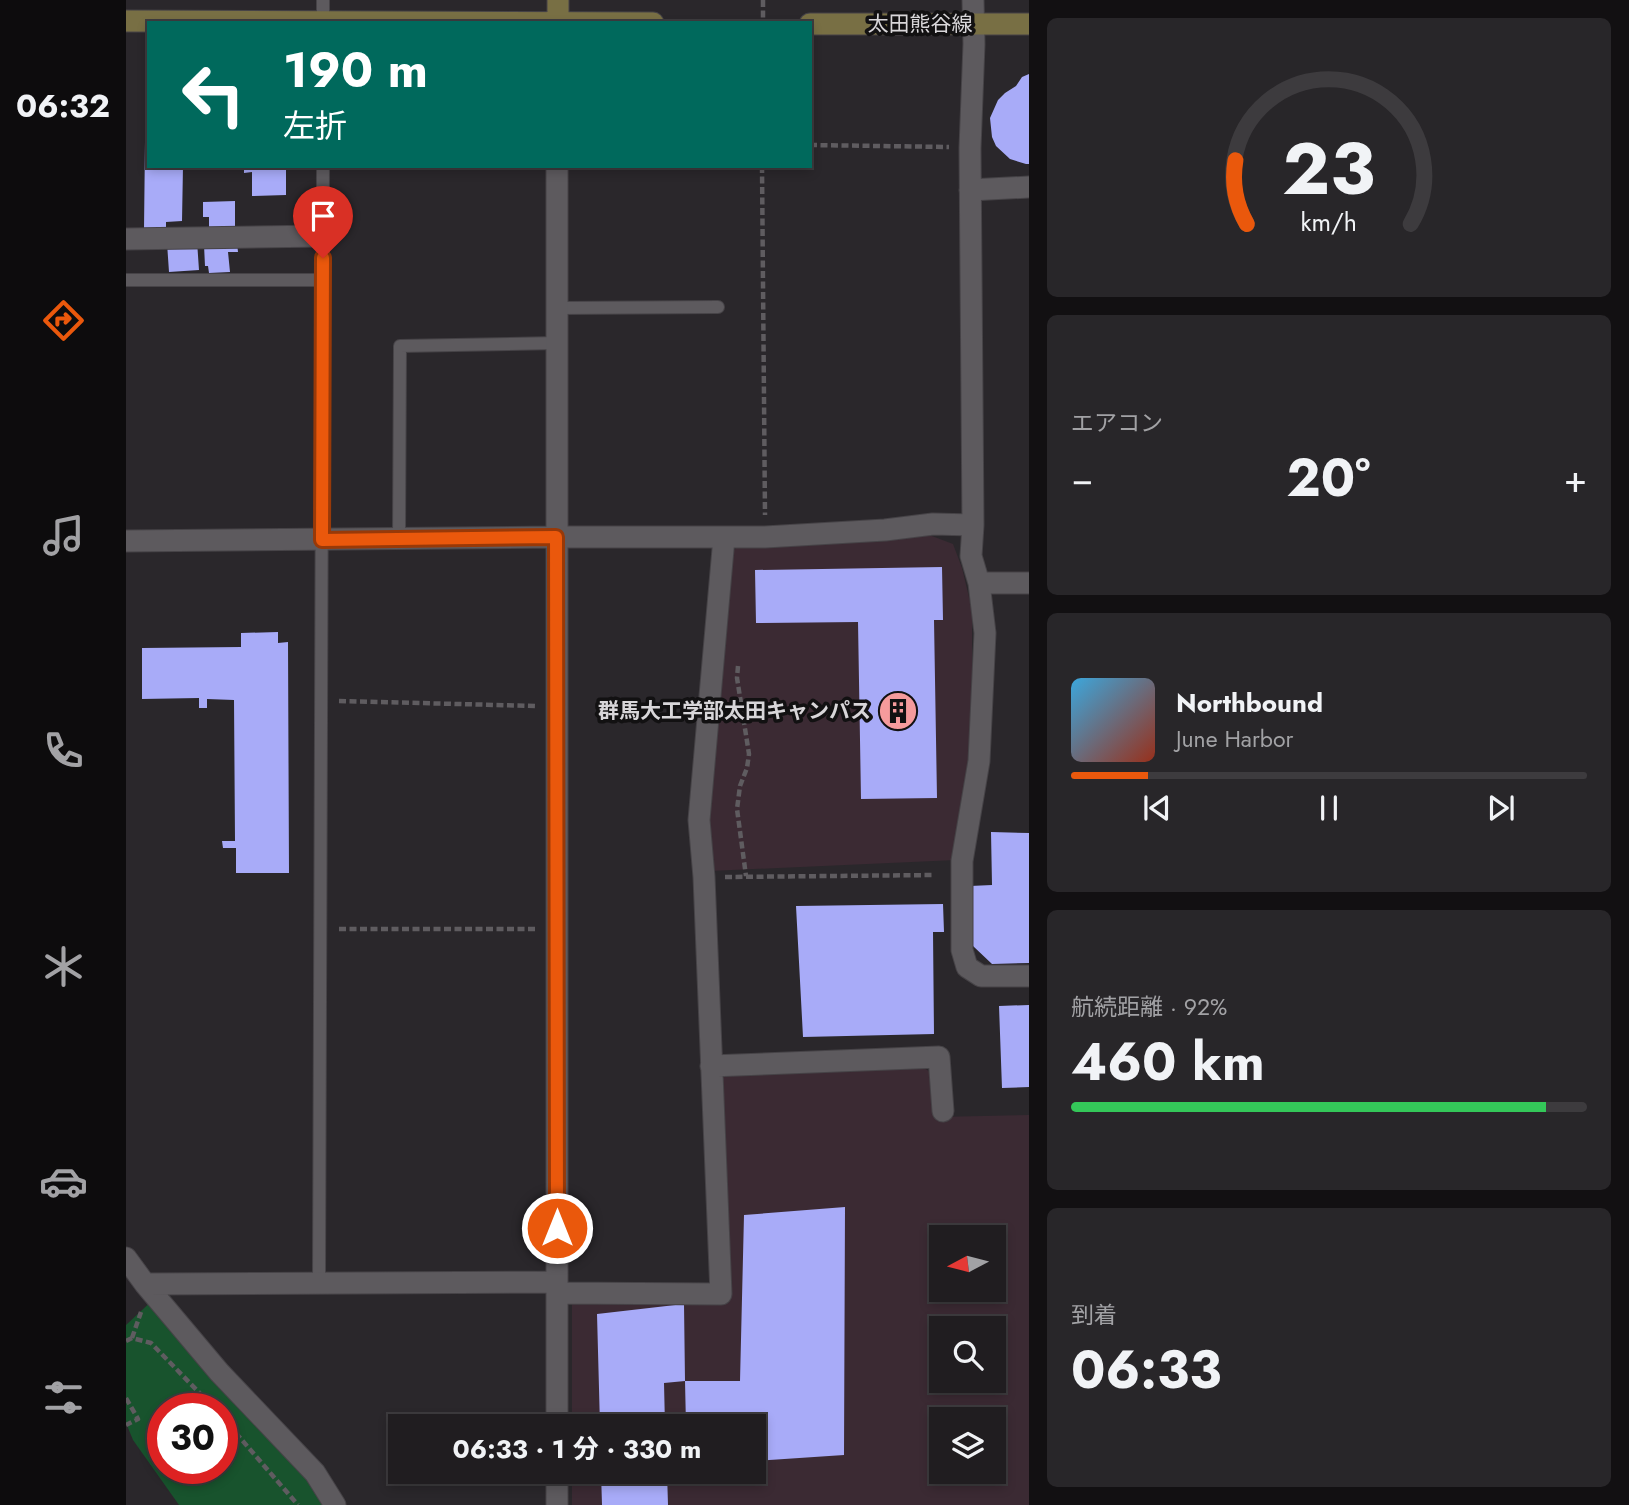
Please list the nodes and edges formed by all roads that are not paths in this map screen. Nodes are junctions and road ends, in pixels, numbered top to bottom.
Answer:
1 (558, 0) edge
2 (973, 0) edge
3 (323, 15) edge
4 (126, 21) edge
5 (524, 21) edge
6 (558, 21) edge
7 (812, 24) edge
8 (974, 24) junction
9 (1029, 24) edge
10 (323, 168) edge
11 (557, 168) edge
12 (1029, 187) edge
13 (970, 190) junction
14 (323, 236) junction
15 (126, 239) edge
16 (323, 279) junction
17 (126, 280) edge
18 (718, 306) dead end
19 (557, 308) junction
20 (557, 343) junction
21 (973, 525) junction
22 (556, 537) junction
23 (723, 538) junction
24 (398, 539) junction
25 (322, 540) junction
26 (126, 541) edge
27 (979, 583) junction
28 (1029, 583) edge
29 (1029, 976) edge
30 (711, 1066) junction
31 (943, 1111) dead end
32 (126, 1258) edge
33 (319, 1283) junction
34 (145, 1284) junction
35 (557, 1288) junction
36 (557, 1414) edge
37 (557, 1484) edge
38 (335, 1505) edge
39 (557, 1505) edge

1 - 6 main road
2 - 8 street
3 - 4 main road
3 - 5 main road
7 - 8 main road, 太田熊谷線
8 - 9 main road, 太田熊谷線
8 - 13 street
10 - 14 lane
11 - 19 street
12 - 13 street
13 - 21 street
14 - 15 street
14 - 16 lane
16 - 17 lane
16 - 25 lane
18 - 19 lane
19 - 20 street
20 - 22 street
20 - 24 lane
21 - 23 street
21 - 27 street
22 - 23 street
22 - 24 street
22 - 35 street
23 - 30 street
24 - 25 street
25 - 26 street
25 - 33 lane
27 - 28 street
27 - 29 street
30 - 31 street
30 - 35 street
32 - 34 street
33 - 34 street
33 - 35 street
34 - 38 street
35 - 36 street
37 - 39 street

